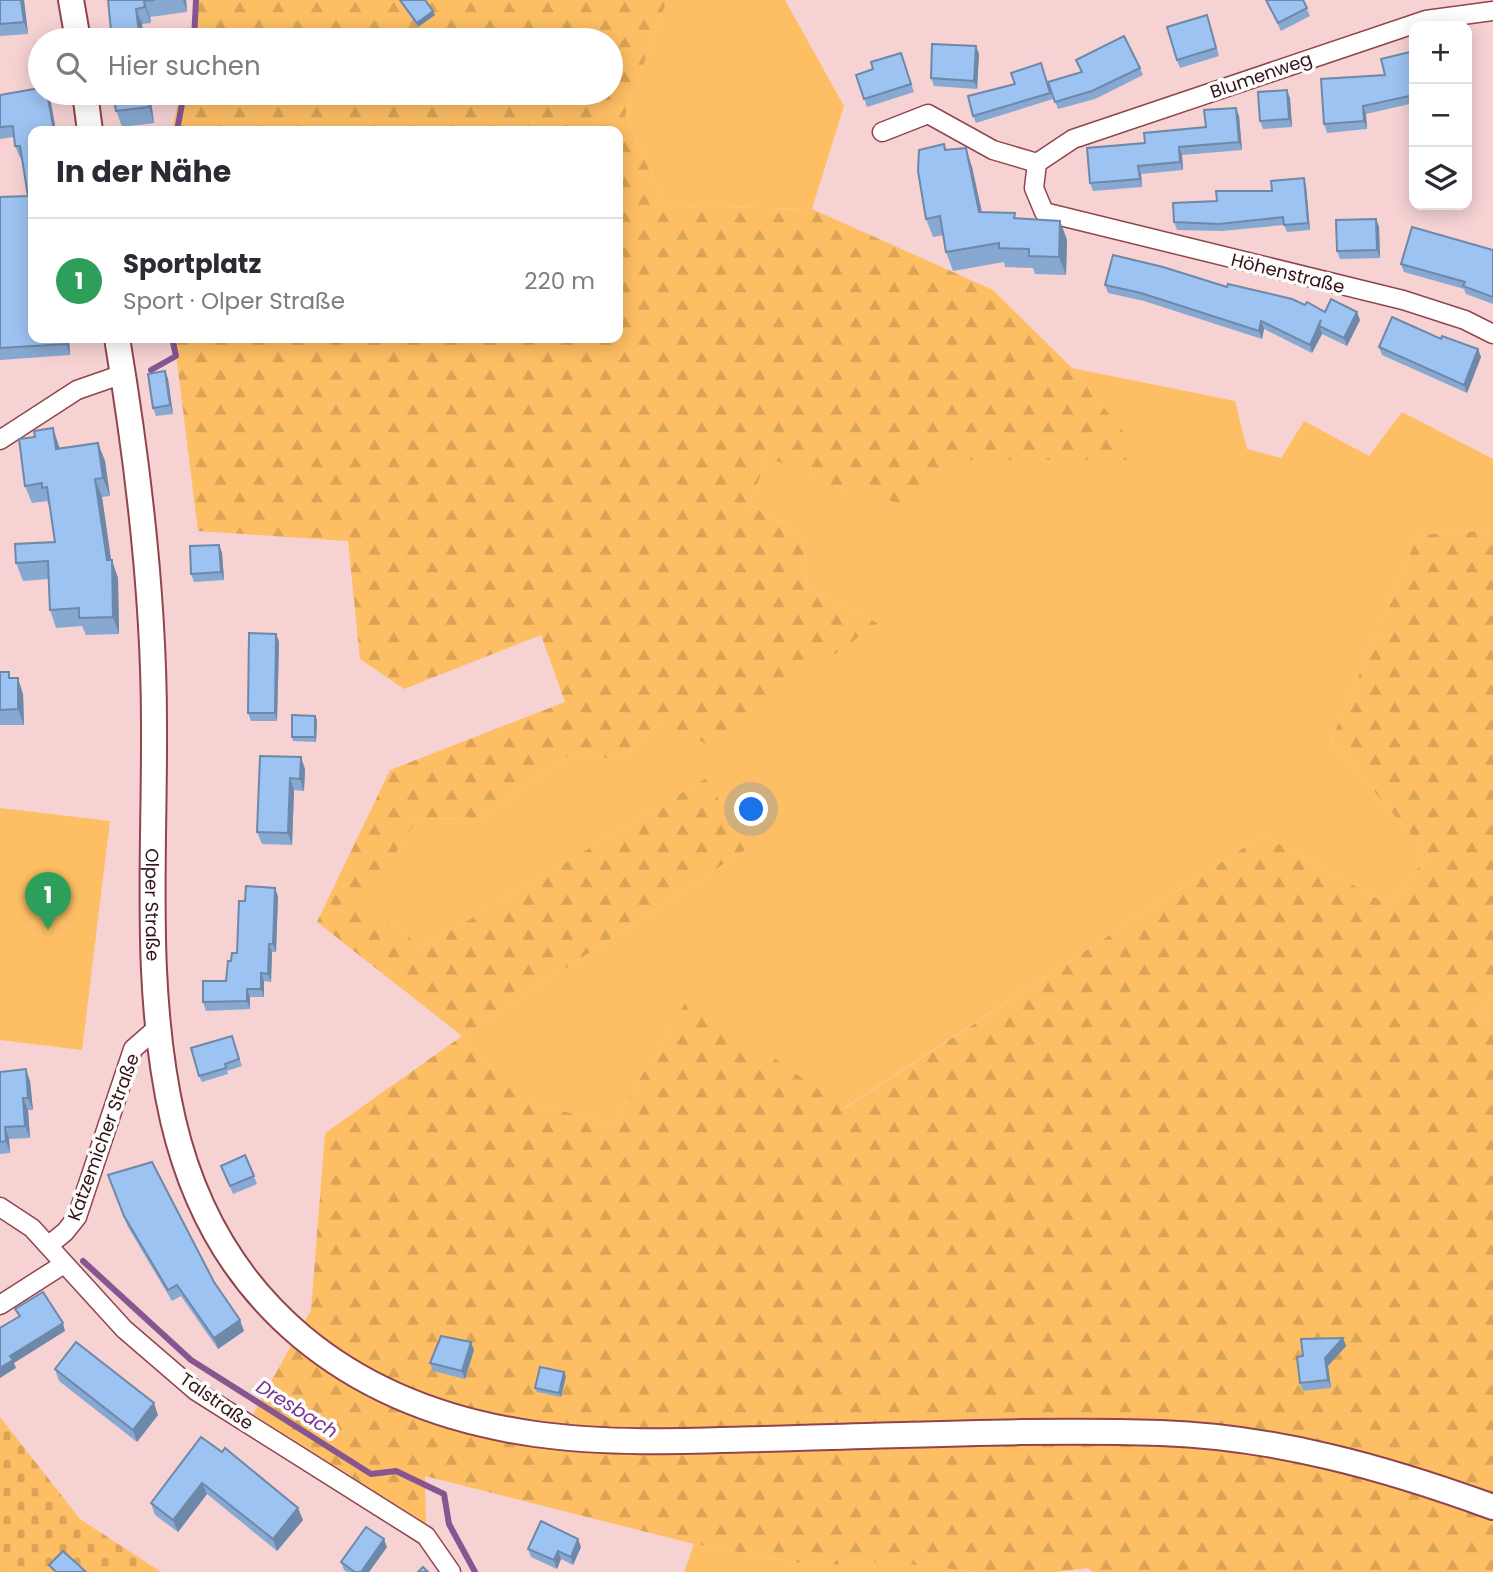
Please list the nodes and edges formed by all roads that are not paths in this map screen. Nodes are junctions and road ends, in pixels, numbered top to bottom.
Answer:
1 (71, 0) edge
2 (1493, 11) edge
3 (76, 28) edge
4 (87, 105) edge
5 (89, 126) edge
6 (882, 132) dead end
7 (1037, 163) junction
8 (1493, 334) edge
9 (118, 343) edge
10 (123, 374) junction
11 (0, 440) edge
12 (157, 1028) junction
13 (0, 1207) edge
14 (49, 1245) junction
15 (64, 1264) junction
16 (0, 1305) edge
17 (1493, 1507) edge
18 (451, 1572) edge

1 - 3 main road
2 - 7 street, Blumenweg
4 - 5 main road
6 - 7 street
7 - 8 street, Höhenstraße
9 - 10 main road, Olper Straße
10 - 11 street
10 - 12 main road, Olper Straße
12 - 14 street, Katzemicher Straße
12 - 17 main road, Olper Straße
13 - 14 street, Talstraße
14 - 15 street, Talstraße
15 - 16 street
15 - 18 street, Talstraße

